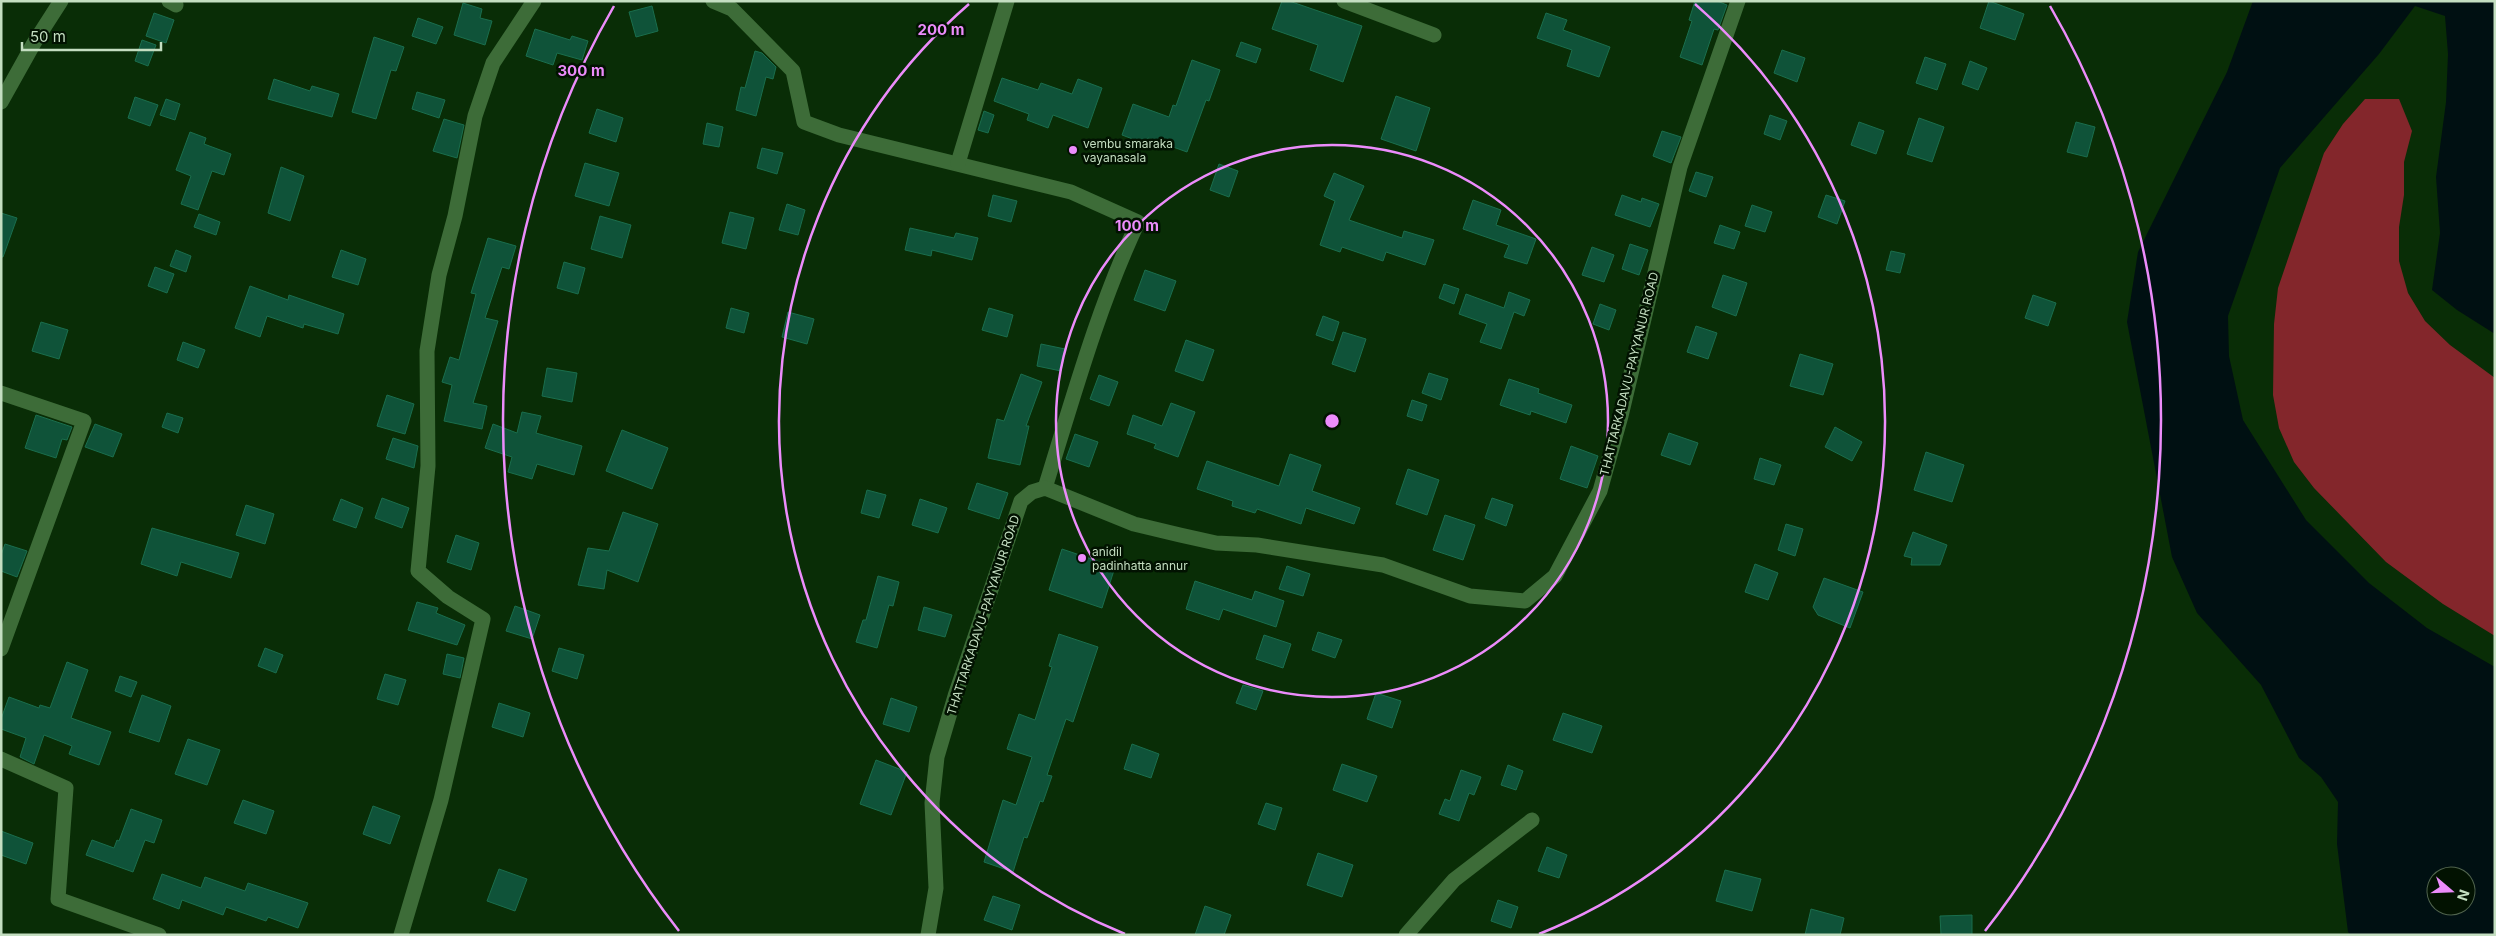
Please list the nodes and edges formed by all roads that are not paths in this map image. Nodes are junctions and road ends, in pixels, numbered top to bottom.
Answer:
1 (61, 1) edge
2 (534, 1) edge
3 (713, 1) edge
4 (1008, 1) edge
5 (1344, 1) edge
6 (1738, 1) edge
7 (1434, 35) dead end
8 (1, 102) edge
9 (958, 163) junction
10 (1, 393) edge
11 (1045, 488) junction
12 (1, 649) edge
13 (1, 759) edge
14 (1532, 820) dead end
15 (159, 935) edge
16 (401, 935) edge
17 (928, 935) edge
18 (1406, 935) edge

1 - 8 street
2 - 16 street
3 - 9 street
4 - 9 street
5 - 7 street
6 - 11 street, THATTARKADAVU-PAYYANUR ROAD
9 - 11 street
10 - 12 street
11 - 17 street, THATTARKADAVU-PAYYANUR ROAD
13 - 15 street
14 - 18 street

